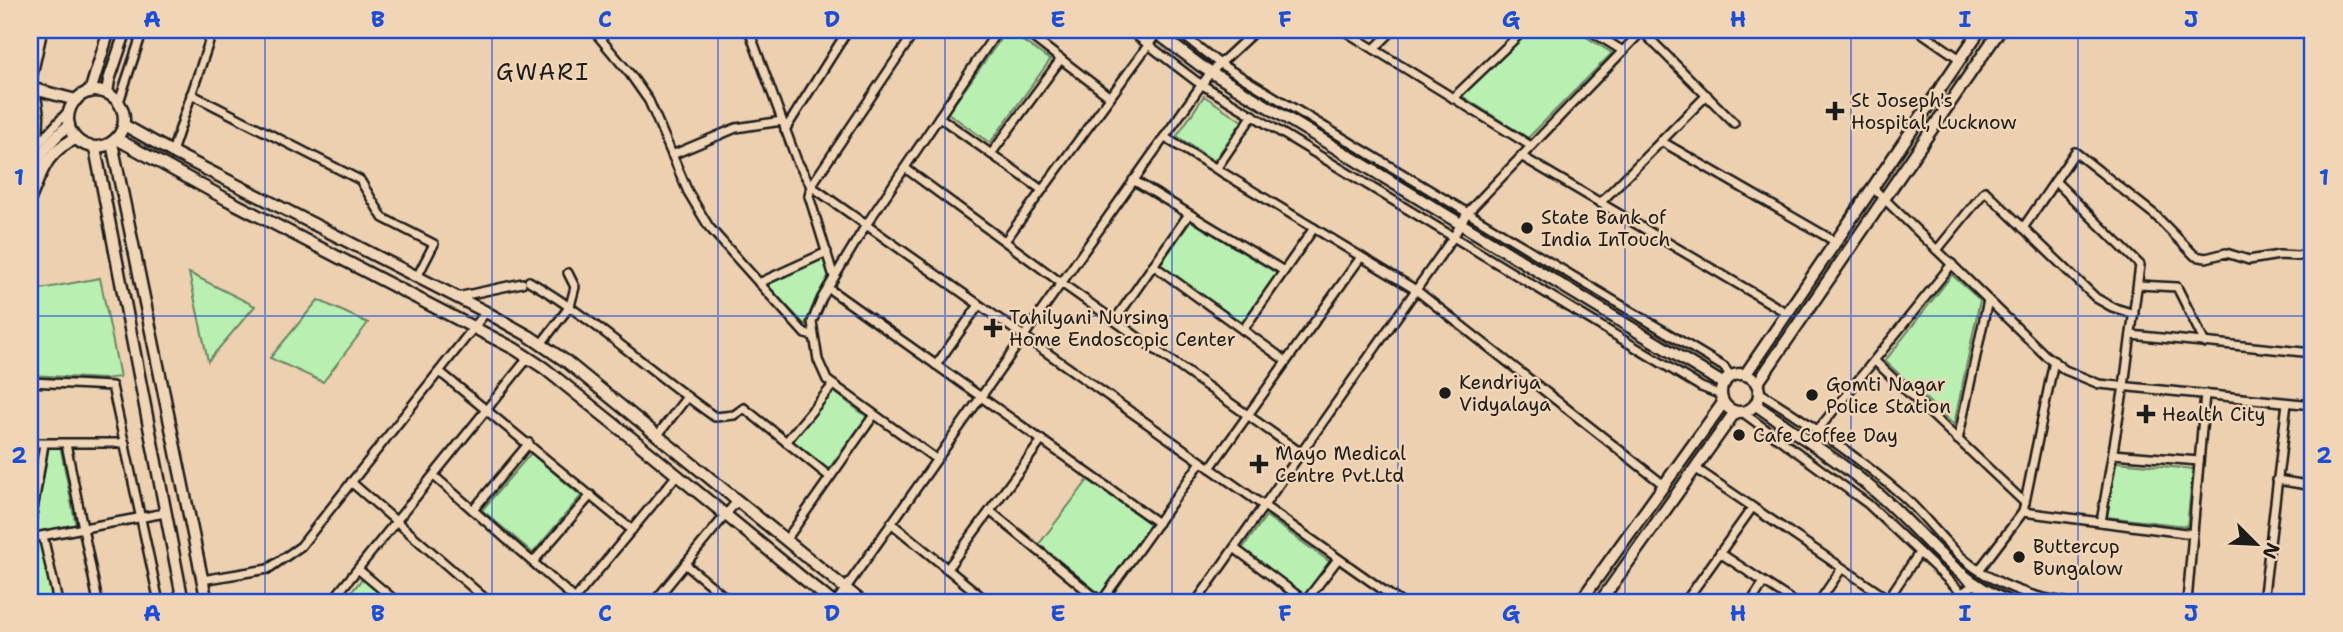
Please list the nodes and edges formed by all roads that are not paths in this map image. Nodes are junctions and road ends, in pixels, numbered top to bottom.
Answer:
1 (43, 30) edge
2 (109, 30) edge
3 (126, 30) edge
4 (143, 30) edge
5 (213, 30) edge
6 (593, 30) edge
7 (795, 30) edge
8 (848, 30) edge
9 (916, 30) edge
10 (998, 30) edge
11 (1023, 30) edge
12 (1129, 30) edge
13 (1176, 30) edge
14 (1256, 30) edge
15 (1343, 30) edge
16 (1393, 30) edge
17 (1524, 30) edge
18 (1589, 30) edge
19 (1643, 30) edge
20 (1917, 30) edge
21 (1980, 30) edge
22 (2000, 30) edge
23 (1155, 32) edge
24 (1149, 45) junction
25 (1374, 49) junction
26 (1623, 51) junction
27 (1061, 59) junction
28 (1960, 59) junction
29 (1220, 64) junction
30 (1211, 72) junction
31 (1202, 84) junction
32 (31, 88) edge
33 (90, 92) junction
34 (107, 93) junction
35 (191, 94) junction
36 (1707, 95) junction
37 (1110, 97) junction
38 (1453, 98) junction
39 (119, 102) junction
40 (73, 104) junction
41 (1253, 115) junction
42 (939, 117) junction
43 (782, 121) junction
44 (1734, 123) dead end
45 (69, 125) junction
46 (124, 125) junction
47 (785, 130) junction
48 (1164, 137) junction
49 (76, 139) junction
50 (114, 141) junction
51 (1661, 141) junction
52 (37, 143) junction
53 (1531, 146) junction
54 (95, 148) junction
55 (172, 152) junction
56 (30, 153) edge
57 (991, 154) junction
58 (672, 155) junction
59 (1521, 156) junction
60 (905, 168) junction
61 (1216, 169) junction
62 (30, 173) edge
63 (1133, 180) junction
64 (2056, 181) junction
65 (811, 186) junction
66 (1872, 188) junction
67 (1042, 190) junction
68 (1884, 198) junction
69 (30, 199) edge
70 (1600, 203) junction
71 (1467, 213) junction
72 (1189, 214) junction
73 (1460, 224) junction
74 (866, 225) junction
75 (1314, 228) junction
76 (2023, 228) junction
77 (1454, 236) junction
78 (1005, 241) junction
79 (1836, 242) junction
80 (2313, 249) edge
81 (1937, 250) junction
82 (827, 252) junction
83 (1361, 257) junction
84 (1952, 264) junction
85 (1153, 265) junction
86 (1284, 271) junction
87 (568, 273) dead end
88 (417, 277) junction
89 (834, 277) junction
90 (1060, 282) junction
91 (759, 284) junction
92 (2137, 285) junction
93 (828, 288) junction
94 (1416, 290) junction
95 (457, 297) junction
96 (1988, 300) junction
97 (979, 305) junction
98 (570, 306) junction
99 (486, 312) junction
100 (1787, 313) junction
101 (2134, 314) junction
102 (1115, 320) junction
103 (474, 326) junction
104 (1243, 330) junction
105 (1023, 335) junction
106 (2131, 335) junction
107 (813, 336) junction
108 (2204, 343) junction
109 (541, 345) junction
110 (2313, 353) edge
111 (528, 358) junction
112 (1286, 361) junction
113 (2054, 361) junction
114 (1876, 362) junction
115 (936, 365) junction
116 (440, 372) junction
117 (1745, 375) junction
118 (30, 382) edge
119 (833, 385) junction
120 (2124, 386) junction
121 (1758, 388) junction
122 (1725, 390) junction
123 (2205, 394) junction
124 (980, 396) junction
125 (687, 397) junction
126 (2287, 403) junction
127 (1756, 405) junction
128 (2313, 405) edge
129 (489, 410) junction
130 (1738, 412) junction
131 (874, 415) junction
132 (1248, 415) junction
133 (1817, 431) junction
134 (657, 436) junction
135 (1042, 440) junction
136 (1958, 440) junction
137 (786, 442) junction
138 (30, 443) edge
139 (125, 443) junction
140 (529, 443) junction
141 (44, 444) junction
142 (66, 444) junction
143 (1301, 453) junction
144 (2113, 454) junction
145 (936, 459) junction
146 (2199, 461) junction
147 (1201, 462) junction
148 (1210, 468) junction
149 (1695, 468) junction
150 (677, 475) junction
151 (434, 476) junction
152 (830, 477) junction
153 (2277, 480) junction
154 (351, 482) junction
155 (1664, 485) junction
156 (2313, 486) edge
157 (591, 495) junction
158 (737, 501) junction
159 (2025, 503) junction
160 (1264, 506) junction
161 (1752, 508) junction
162 (473, 510) junction
163 (990, 512) junction
164 (2023, 512) junction
165 (165, 513) junction
166 (726, 515) junction
167 (141, 518) junction
168 (2101, 522) junction
169 (397, 523) junction
170 (891, 523) junction
171 (1158, 523) junction
172 (30, 528) edge
173 (82, 529) junction
174 (632, 530) junction
175 (2193, 534) junction
176 (43, 536) junction
177 (30, 538) edge
178 (786, 540) junction
179 (1234, 548) junction
180 (1720, 553) junction
181 (1919, 553) junction
182 (1338, 559) junction
183 (533, 562) junction
184 (685, 564) junction
185 (1842, 568) junction
186 (947, 569) junction
187 (359, 570) junction
188 (1979, 570) junction
189 (1990, 576) junction
190 (202, 580) junction
191 (1764, 582) junction
192 (1978, 587) junction
193 (845, 589) junction
194 (1966, 598) edge
195 (573, 600) edge
196 (1887, 601) edge
197 (58, 602) edge
198 (99, 602) edge
199 (159, 602) edge
200 (183, 602) edge
201 (207, 602) edge
202 (331, 602) edge
203 (397, 602) edge
204 (489, 602) edge
205 (654, 602) edge
206 (731, 602) edge
207 (834, 602) edge
208 (862, 602) edge
209 (988, 602) edge
210 (1196, 602) edge
211 (1305, 602) edge
212 (1398, 602) edge
213 (1580, 602) edge
214 (1600, 602) edge
215 (1685, 602) edge
216 (1751, 602) edge
217 (1794, 602) edge
218 (1819, 602) edge
219 (1956, 602) edge
220 (1978, 602) edge
221 (2009, 602) edge
222 (2065, 602) edge
223 (2187, 602) edge
224 (2263, 602) edge

1 - 32 street
2 - 33 street
3 - 34 street
4 - 39 street
5 - 35 street
6 - 58 street
7 - 43 street
8 - 47 street
9 - 65 street
10 - 42 street
11 - 27 street
12 - 24 street
13 - 29 street
14 - 29 street
15 - 25 street
16 - 25 street
17 - 38 street
18 - 26 street
19 - 26 street
19 - 36 street
20 - 28 street
21 - 28 street
22 - 68 street
23 - 24 street
23 - 30 street
24 - 31 street
24 - 37 street
25 - 38 street
26 - 53 street
27 - 37 street
27 - 57 street
28 - 66 street
29 - 30 street
29 - 71 street
30 - 31 street
30 - 73 street
31 - 41 street
31 - 48 street
32 - 40 street
32 - 52 street
33 - 34 street
33 - 40 street
34 - 39 street
35 - 55 street
35 - 88 street
36 - 44 street
36 - 51 street
37 - 67 street
38 - 53 street
39 - 46 street
40 - 45 street
40 - 52 street
41 - 61 street
41 - 77 street
42 - 57 street
42 - 60 street
43 - 47 street
43 - 58 street
45 - 49 street
45 - 62 street
46 - 50 street
46 - 55 street
47 - 65 street
48 - 61 street
48 - 63 street
49 - 54 street
49 - 69 street
50 - 54 street
50 - 103 street
50 - 190 street
51 - 70 street
51 - 79 street
52 - 56 street
53 - 59 street
54 - 165 street
55 - 88 street
57 - 67 street
58 - 91 street
59 - 70 street
59 - 71 street
60 - 74 street
60 - 78 street
61 - 75 street
63 - 72 street
63 - 90 street
64 - 76 street
64 - 80 street
64 - 92 street
65 - 74 street
65 - 82 street
66 - 68 street
66 - 79 street
67 - 78 street
68 - 81 street
68 - 121 street
70 - 100 street
71 - 73 street
71 - 122 street
72 - 85 street
72 - 86 street
73 - 77 street
73 - 122 street
74 - 89 street
74 - 97 street
75 - 83 street
75 - 86 street
76 - 81 street
76 - 101 street
77 - 94 street
77 - 122 street
78 - 90 street
79 - 100 street
81 - 84 street
82 - 89 street
82 - 91 street
83 - 94 street
83 - 112 street
84 - 96 street
84 - 114 street
85 - 102 street
85 - 104 street
86 - 104 street
87 - 98 street
88 - 95 street
89 - 93 street
90 - 102 street
90 - 105 street
91 - 107 street
92 - 101 street
92 - 108 street
93 - 107 street
93 - 115 street
94 - 143 street
94 - 155 street
95 - 98 street
95 - 99 street
96 - 113 street
96 - 136 street
97 - 105 street
97 - 115 street
98 - 109 street
98 - 125 street
99 - 103 street
99 - 109 street
100 - 117 street
101 - 106 street
102 - 132 street
103 - 111 street
103 - 116 street
104 - 112 street
105 - 124 street
105 - 147 street
106 - 108 street
106 - 120 street
107 - 119 street
108 - 110 street
109 - 134 street
111 - 129 street
111 - 150 street
112 - 132 street
113 - 120 street
113 - 159 street
114 - 133 street
114 - 136 street
115 - 124 street
116 - 129 street
116 - 154 street
117 - 121 street
117 - 122 street
118 - 139 street
119 - 131 street
119 - 137 street
120 - 123 street
120 - 144 street
121 - 127 street
121 - 133 street
122 - 130 street
122 - 155 street
123 - 126 street
123 - 146 street
124 - 135 street
124 - 145 street
125 - 134 street
125 - 137 street
126 - 128 street
126 - 153 street
127 - 130 street
127 - 192 street
129 - 140 street
129 - 151 street
130 - 149 street
130 - 181 street
131 - 145 street
131 - 152 street
132 - 143 street
132 - 148 street
133 - 188 street
134 - 158 street
135 - 163 street
135 - 171 street
136 - 159 street
137 - 152 street
138 - 141 street
139 - 142 street
139 - 167 street
140 - 157 street
140 - 162 street
141 - 142 street
141 - 172 street
142 - 173 street
143 - 160 street
144 - 146 street
144 - 168 street
145 - 170 street
146 - 175 street
147 - 148 street
147 - 171 street
148 - 160 street
149 - 161 street
149 - 214 street
150 - 166 street
150 - 174 street
151 - 162 street
151 - 169 street
152 - 178 street
153 - 156 street
153 - 224 street
154 - 169 street
154 - 190 street
155 - 213 street
157 - 174 street
157 - 183 street
158 - 166 street
158 - 178 street
159 - 164 street
160 - 179 street
160 - 182 street
161 - 180 street
161 - 185 street
162 - 183 street
163 - 171 street
163 - 186 street
164 - 168 street
164 - 188 street
165 - 167 street
165 - 200 street
166 - 184 street
166 - 207 street
167 - 173 street
167 - 199 street
168 - 175 street
169 - 187 street
169 - 204 street
170 - 186 street
170 - 193 street
173 - 176 street
173 - 198 street
174 - 195 street
175 - 223 street
176 - 177 street
176 - 197 street
178 - 193 street
179 - 210 street
179 - 211 street
180 - 191 street
180 - 215 street
181 - 194 street
181 - 196 street
182 - 211 street
182 - 212 street
183 - 195 street
184 - 205 street
184 - 206 street
185 - 196 street
185 - 218 street
186 - 209 street
187 - 202 street
187 - 203 street
188 - 189 street
189 - 192 street
189 - 222 street
190 - 201 street
191 - 216 street
191 - 217 street
192 - 194 street
192 - 221 street
193 - 207 street
193 - 208 street
194 - 219 street
194 - 220 street

